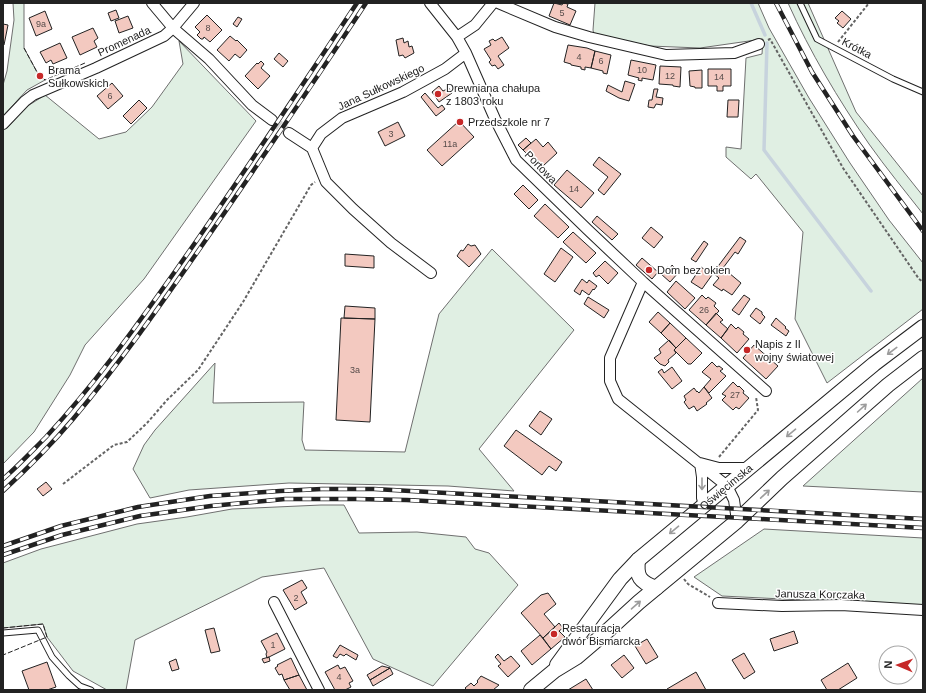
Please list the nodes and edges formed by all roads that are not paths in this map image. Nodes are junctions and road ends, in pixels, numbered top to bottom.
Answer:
1 (152, 3) edge
2 (194, 3) edge
3 (430, 3) edge
4 (493, 3) edge
5 (498, 3) edge
6 (800, 3) edge
7 (173, 28) junction
8 (456, 37) junction
9 (759, 44) road end
10 (466, 53) junction
11 (923, 92) edge
12 (272, 120) tunnel mouth
13 (3, 124) edge
14 (289, 133) tunnel mouth
15 (312, 148) junction
16 (431, 273) dead end
17 (643, 282) junction
18 (923, 327) edge
19 (923, 358) edge
20 (761, 392) road end
21 (700, 463) junction
22 (749, 468) junction
23 (727, 486) junction
24 (704, 505) junction
25 (737, 521) junction
26 (638, 560) junction
27 (656, 588) junction
28 (274, 602) dead end
29 (718, 603) dead end
30 (923, 610) edge
31 (3, 633) edge
32 (554, 671) junction
33 (92, 690) edge
34 (319, 690) edge
35 (531, 690) edge

1 - 7 street
2 - 7 street, Promenada
3 - 8 street, Portowa
4 - 8 street
5 - 9 street
6 - 11 lane, Krótka
7 - 12 street
7 - 13 street, Promenada
8 - 10 street, Portowa
10 - 15 street, Jana Sułkowskiego
10 - 17 street, Portowa
14 - 15 street
15 - 16 street
17 - 20 street, Portowa
17 - 21 street
18 -> 22 main road, Oświęcimska
25 -> 19 main road, Oświęcimska
21 - 22 street
21 - 23 street
21 -> 24 street
22 - 23 main road, Oświęcimska
23 - 24 main road, Oświęcimska
23 - 25 street
24 -> 26 main road, Oświęcimska
25 - 27 main road, Oświęcimska
26 - 27 main road
26 - 32 main road, Oświęcimska
32 -> 27 main road, Oświęcimska
28 - 34 street
29 - 30 street, Janusza Korczaka
31 - 33 lane
32 - 35 main road, Oświęcimska

